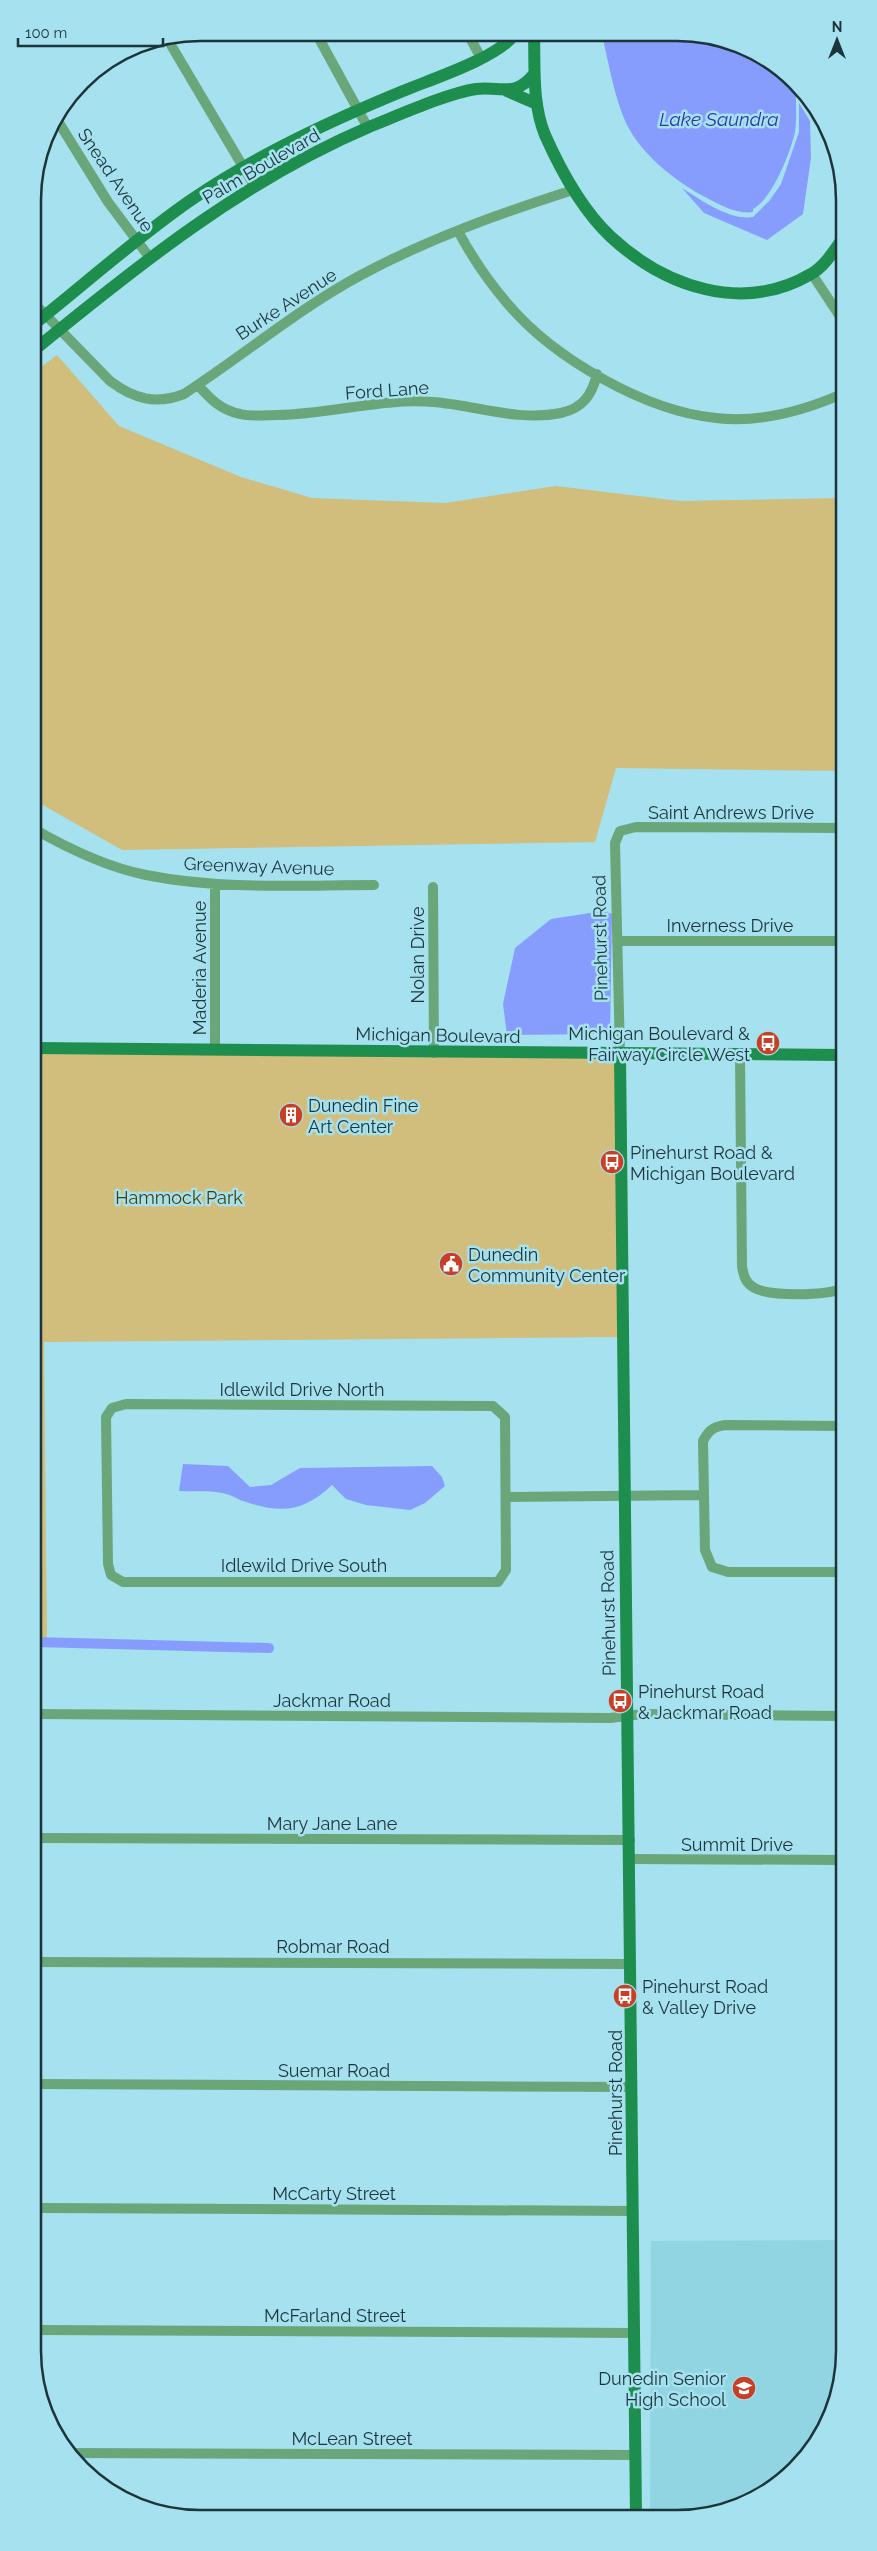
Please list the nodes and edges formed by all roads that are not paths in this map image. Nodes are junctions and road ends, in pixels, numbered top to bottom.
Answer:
1 (320, 41) edge
2 (472, 41) edge
3 (505, 41) edge
4 (534, 41) edge
5 (170, 44) edge
6 (482, 58) junction
7 (534, 74) junction
8 (507, 91) junction
9 (537, 104) junction
10 (357, 110) junction
11 (61, 125) edge
12 (368, 128) junction
13 (242, 168) junction
14 (255, 186) junction
15 (573, 190) junction
16 (458, 231) junction
17 (136, 241) junction
18 (836, 248) edge
19 (150, 258) junction
20 (812, 274) junction
21 (836, 310) edge
22 (42, 312) edge
23 (45, 315) junction
24 (42, 318) edge
25 (60, 329) junction
26 (42, 344) edge
27 (597, 374) junction
28 (198, 385) junction
29 (836, 397) edge
30 (836, 828) edge
31 (620, 831) joint
32 (42, 833) edge
33 (215, 885) junction
34 (374, 885) dead end
35 (433, 888) dead end
36 (617, 941) junction
37 (836, 941) edge
38 (42, 1048) edge
39 (215, 1050) junction
40 (434, 1053) junction
41 (620, 1055) junction
42 (836, 1055) edge
43 (740, 1056) junction
44 (835, 1290) edge
45 (835, 1426) edge
46 (623, 1495) junction
47 (704, 1495) junction
48 (506, 1496) junction
49 (835, 1572) edge
50 (111, 1575) joint
51 (41, 1714) edge
52 (628, 1716) junction
53 (835, 1716) edge
54 (41, 1838) edge
55 (630, 1840) junction
56 (630, 1859) junction
57 (835, 1860) edge
58 (41, 1962) edge
59 (631, 1964) junction
60 (41, 2084) edge
61 (632, 2088) junction
62 (41, 2208) edge
63 (633, 2210) junction
64 (41, 2330) edge
65 (635, 2333) junction
66 (79, 2453) edge
67 (636, 2455) junction
68 (636, 2510) edge

1 - 10 street
2 - 6 street
3 - 6 street, Palm Boulevard
4 - 7 street
5 - 13 street
6 - 10 street, Palm Boulevard
7 - 8 street, Palm Boulevard
7 - 9 street
8 - 9 street
8 - 12 street, Palm Boulevard
9 - 15 street
10 - 12 street
10 - 13 street, Palm Boulevard
11 - 17 street, Snead Avenue
12 - 14 street, Palm Boulevard
13 - 14 street
13 - 17 street, Palm Boulevard
14 - 19 street, Palm Boulevard
15 - 16 street, Burke Avenue
15 - 20 street
16 - 27 street
16 - 28 street, Burke Avenue
17 - 19 street, Snead Avenue
17 - 23 street, Palm Boulevard
18 - 20 street
19 - 25 street, Palm Boulevard
20 - 21 street
22 - 23 street, Burke Avenue
23 - 24 street, Palm Boulevard
23 - 25 street, Burke Avenue
25 - 26 street, Palm Boulevard
25 - 28 street, Burke Avenue
27 - 28 street, Ford Lane
27 - 29 street
30 - 31 street, Saint Andrews Drive
31 - 36 street, Pinehurst Road
32 - 33 street, Greenway Avenue
33 - 34 street, Greenway Avenue
33 - 39 street, Maderia Avenue
35 - 40 street, Nolan Drive
36 - 37 street, Inverness Drive
36 - 41 street, Pinehurst Road
38 - 39 street, Michigan Boulevard
39 - 40 street, Michigan Boulevard
40 - 41 street, Michigan Boulevard
41 - 43 street, Michigan Boulevard
41 - 46 street, Pinehurst Road
42 - 43 street, Michigan Boulevard
43 - 44 street
45 - 47 street
46 - 47 street
46 - 48 street
46 - 52 street, Pinehurst Road
47 - 49 street
48 - 50 street, Idlewild Drive South
48 - 50 street, Idlewild Drive North
51 - 52 street, Jackmar Road
52 - 53 street, Jackmar Road
52 - 55 street, Pinehurst Road
54 - 55 street, Mary Jane Lane
55 - 56 street, Pinehurst Road
56 - 57 street, Summit Drive
56 - 59 street, Pinehurst Road
58 - 59 street, Robmar Road
59 - 61 street, Pinehurst Road
60 - 61 street, Suemar Road
61 - 63 street, Pinehurst Road
62 - 63 street, McCarty Street
63 - 65 street, Pinehurst Road
64 - 65 street, McFarland Street
65 - 67 street, Pinehurst Road
66 - 67 street, McLean Street
67 - 68 street, Pinehurst Road

